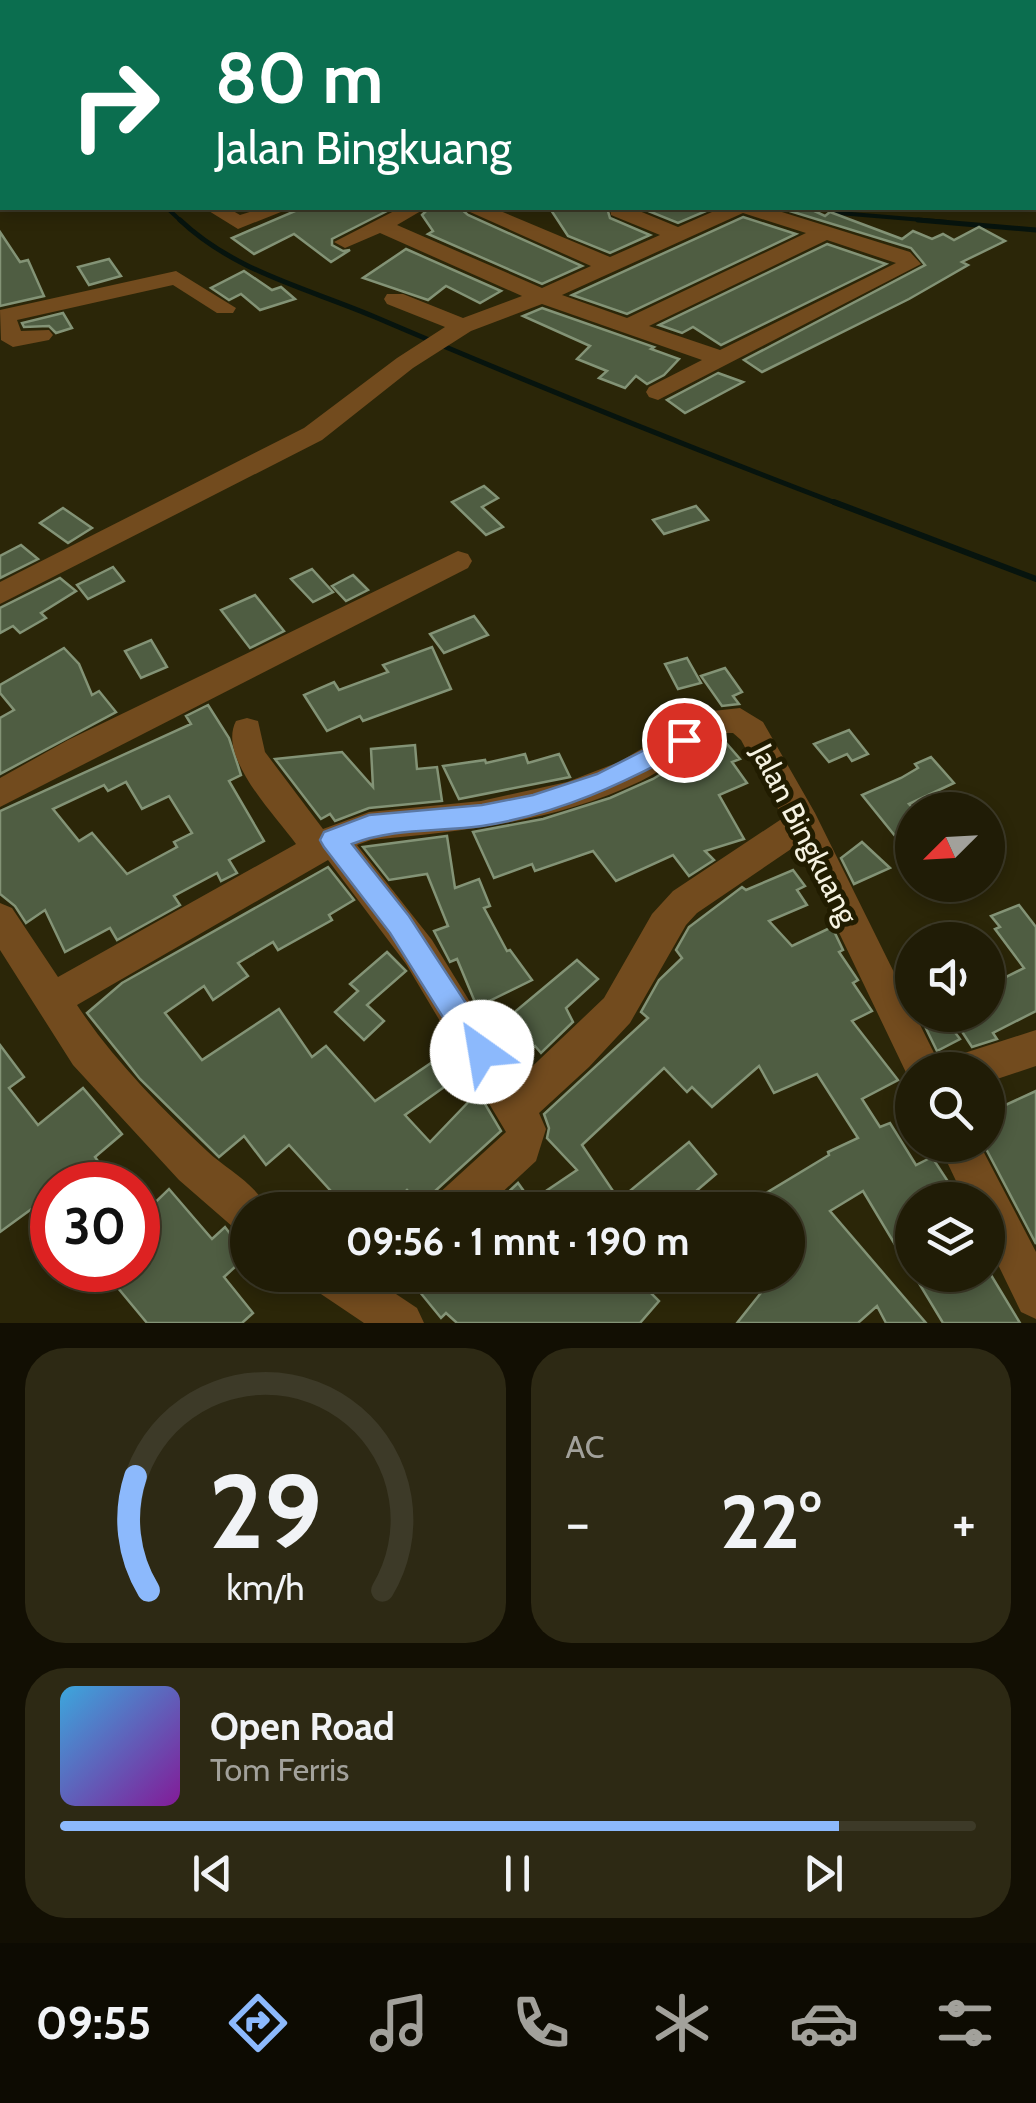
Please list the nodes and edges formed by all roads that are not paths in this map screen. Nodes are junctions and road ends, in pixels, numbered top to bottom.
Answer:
1 (217, 210) edge
2 (275, 210) edge
3 (412, 210) edge
4 (482, 210) edge
5 (619, 210) edge
6 (733, 210) edge
7 (755, 210) edge
8 (378, 225) junction
9 (822, 234) junction
10 (680, 235) junction
11 (345, 242) dead end
12 (611, 266) junction
13 (542, 296) junction
14 (395, 299) dead end
15 (225, 308) dead end
16 (2, 317) edge
17 (625, 328) junction
18 (457, 329) junction
19 (41, 335) dead end
20 (722, 359) junction
21 (658, 392) dead end
22 (458, 562) dead end
23 (0, 594) edge
24 (247, 730) dead end
25 (0, 794) edge
26 (803, 823) junction
27 (325, 844) junction
28 (0, 919) edge
29 (54, 999) junction
30 (1036, 1048) edge
31 (913, 1052) edge
32 (1005, 1058) edge
33 (516, 1107) junction
34 (472, 1192) edge
35 (230, 1197) edge
36 (1005, 1234) edge
37 (1035, 1291) edge
38 (367, 1292) edge
39 (402, 1323) edge

1 - 2 street
3 - 8 street
4 - 12 street
5 - 10 street
6 - 10 street
7 - 9 street
8 - 11 street
8 - 13 street
9 - 17 street
9 - 20 street
10 - 12 street
12 - 13 street
13 - 17 street
13 - 18 street
14 - 18 street
15 - 16 street
16 - 19 street
17 - 20 street
18 - 23 street
20 - 21 street
22 - 25 street
24 - 27 street
26 - 27 street, Jalan Bingkuang
26 - 31 street, Jalan Bingkuang
26 - 33 street
27 - 29 street
27 - 33 street
28 - 29 street
29 - 35 street
30 - 32 street
33 - 34 street
36 - 37 street
38 - 39 street

